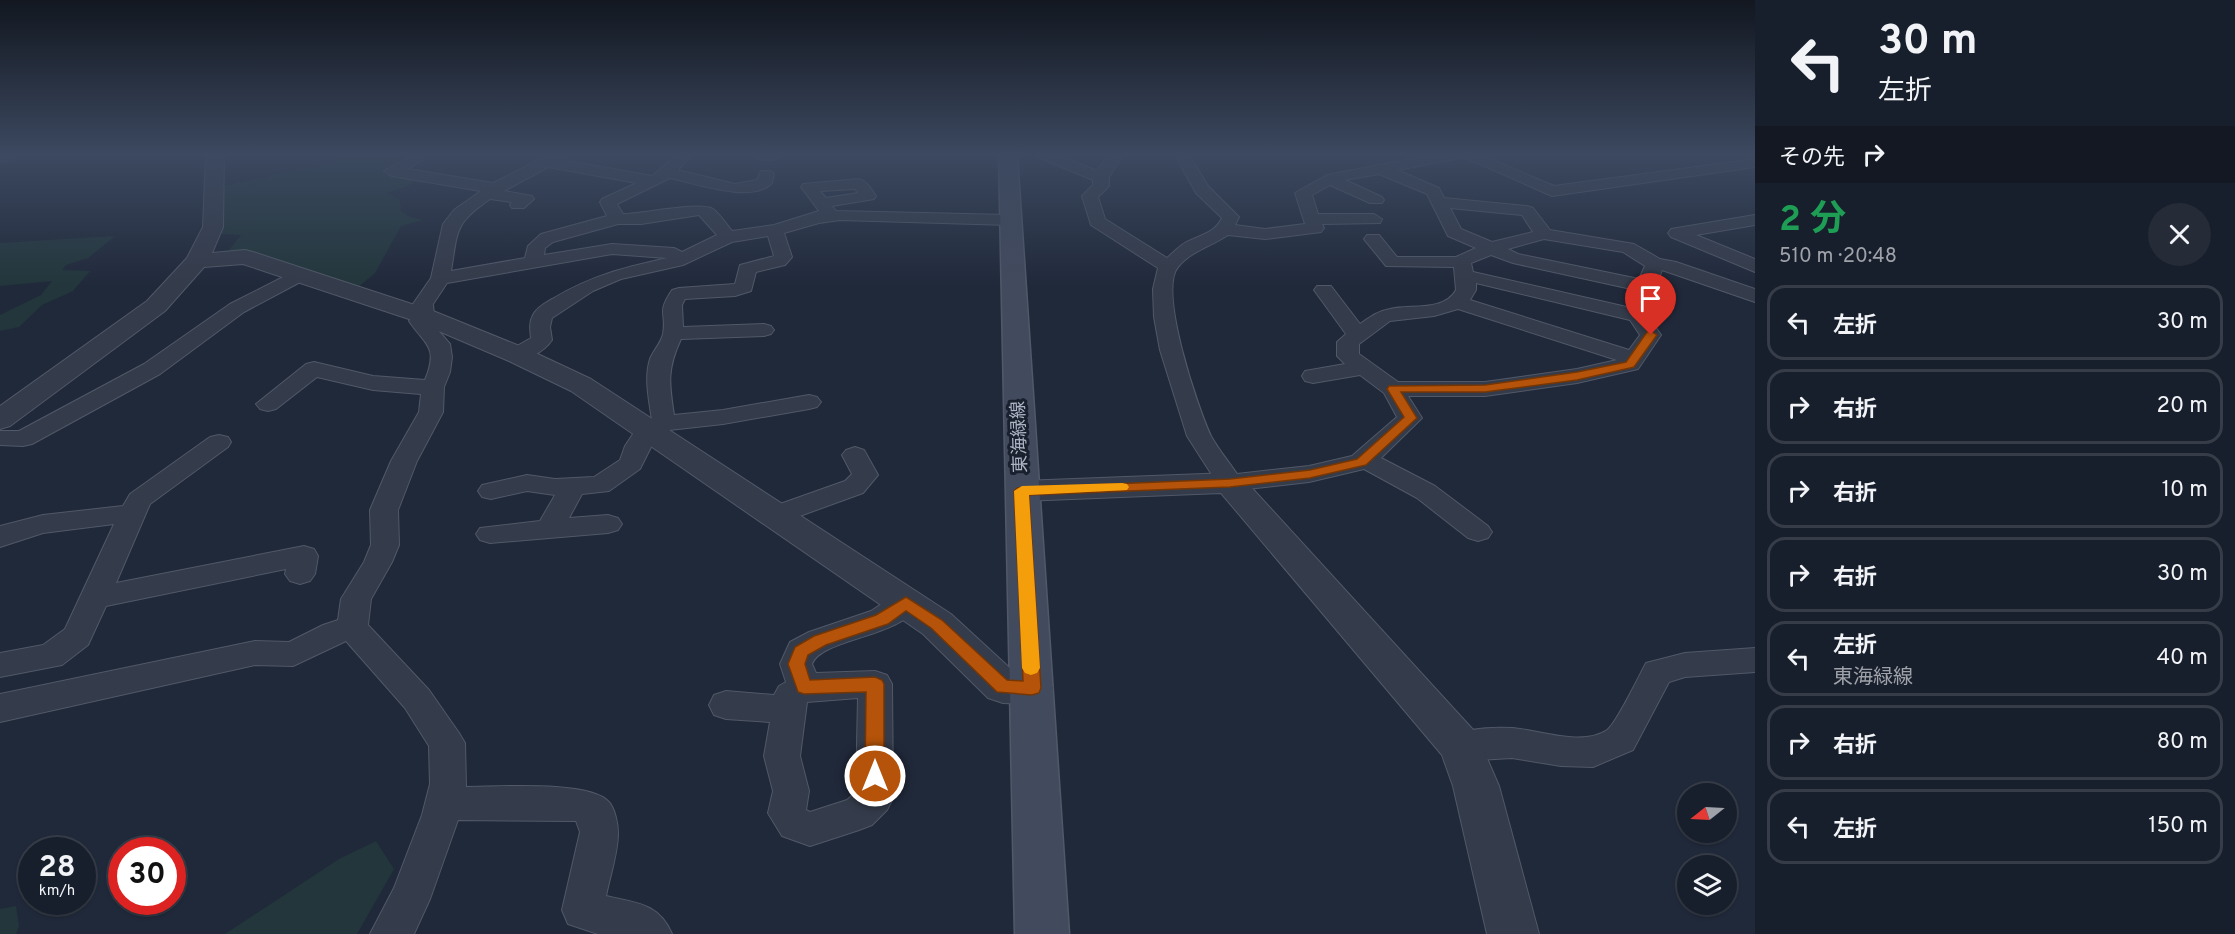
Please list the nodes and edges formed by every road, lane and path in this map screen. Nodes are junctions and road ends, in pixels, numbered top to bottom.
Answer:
1 (214, 199) edge
2 (482, 199) edge
3 (524, 199) edge
4 (615, 199) edge
5 (1009, 199) edge
6 (1091, 199) edge
7 (1209, 199) edge
8 (1305, 199) edge
9 (1373, 199) edge
10 (1437, 199) edge
11 (1376, 200) dead end
12 (1439, 202) junction
13 (518, 205) dead end
14 (616, 219) junction
15 (1312, 219) junction
16 (1374, 219) dead end
17 (1010, 220) junction
18 (1755, 220) edge
19 (1225, 229) junction
20 (775, 231) junction
21 (1544, 234) junction
22 (728, 237) junction
23 (1373, 239) dead end
24 (1491, 248) junction
25 (689, 256) junction
26 (560, 257) junction
27 (197, 261) junction
28 (533, 262) junction
29 (1655, 264) junction
30 (1168, 266) junction
31 (1755, 266) edge
32 (1463, 268) junction
33 (297, 276) junction
34 (440, 278) junction
35 (1646, 286) junction
36 (1324, 290) dead end
37 (1755, 296) edge
38 (564, 299) junction
39 (1456, 302) junction
40 (424, 316) junction
41 (1639, 316) junction
42 (764, 330) dead end
43 (673, 334) junction
44 (1358, 335) junction
45 (518, 355) junction
46 (1634, 359) junction
47 (1362, 368) junction
48 (1313, 376) dead end
49 (433, 387) junction
50 (1393, 389) junction
51 (809, 402) dead end
52 (268, 404) dead end
53 (0, 420) edge
54 (656, 427) junction
55 (0, 438) edge
56 (221, 440) dead end
57 (855, 455) dead end
58 (1364, 459) junction
59 (1230, 483) junction
60 (573, 486) junction
61 (490, 491) dead end
62 (1022, 491) junction
63 (132, 514) junction
64 (776, 515) junction
65 (608, 524) dead end
66 (549, 529) junction
67 (1478, 532) dead end
68 (490, 534) dead end
69 (0, 538) edge
70 (300, 574) dead end
71 (95, 598) junction
72 (906, 603) junction
73 (352, 628) junction
74 (1755, 660) edge
75 (0, 665) edge
76 (1032, 688) junction
77 (796, 699) junction
78 (726, 705) dead end
79 (0, 708) edge
80 (1461, 746) junction
81 (444, 803) junction
82 (391, 934) edge
83 (651, 934) edge
84 (1042, 934) edge
85 (1513, 934) edge

1 - 27 street
2 - 34 street
3 - 13 street
4 - 14 street
5 - 17 main road, 東海緑線
6 - 30 street
7 - 19 street
8 - 15 street
9 - 11 street
10 - 12 street
12 - 21 street
12 - 24 street
14 - 22 street
14 - 28 street
15 - 16 street
15 - 19 street
17 - 20 street
17 - 62 main road, 東海緑線
18 - 31 street
19 - 30 street
20 - 22 street
20 - 43 street
21 - 24 street
21 - 29 street
22 - 25 street
23 - 32 street
24 - 32 street
24 - 35 street
25 - 26 street
25 - 38 street
26 - 28 street
26 - 38 street
27 - 33 street
27 - 53 street
28 - 34 street
29 - 35 street
29 - 37 street
30 - 59 street
32 - 39 street
32 - 41 street
33 - 40 street
33 - 55 street
34 - 40 street
35 - 41 street
36 - 44 street
38 - 45 street
39 - 44 street
39 - 46 street
40 - 45 street
40 - 49 street
41 - 46 street
42 - 43 street
43 - 54 street
44 - 47 street
45 - 54 street
46 - 50 street
47 - 48 street
47 - 50 street
49 - 52 street
49 - 73 street
50 - 58 street
51 - 54 street
54 - 60 street
54 - 64 street
56 - 63 street
57 - 64 street
58 - 59 street
58 - 67 street
59 - 62 street
59 - 80 street
60 - 61 street
60 - 66 street
62 - 76 main road, 東海緑線
63 - 69 street
63 - 71 street
64 - 72 street
65 - 66 street
66 - 68 street
70 - 71 street
71 - 75 street
72 - 76 street
72 - 77 street
73 - 79 street
73 - 81 street
74 - 80 street
76 - 84 main road, 東海緑線
77 - 77 street
77 - 78 street
80 - 85 street
81 - 82 street
81 - 83 street

